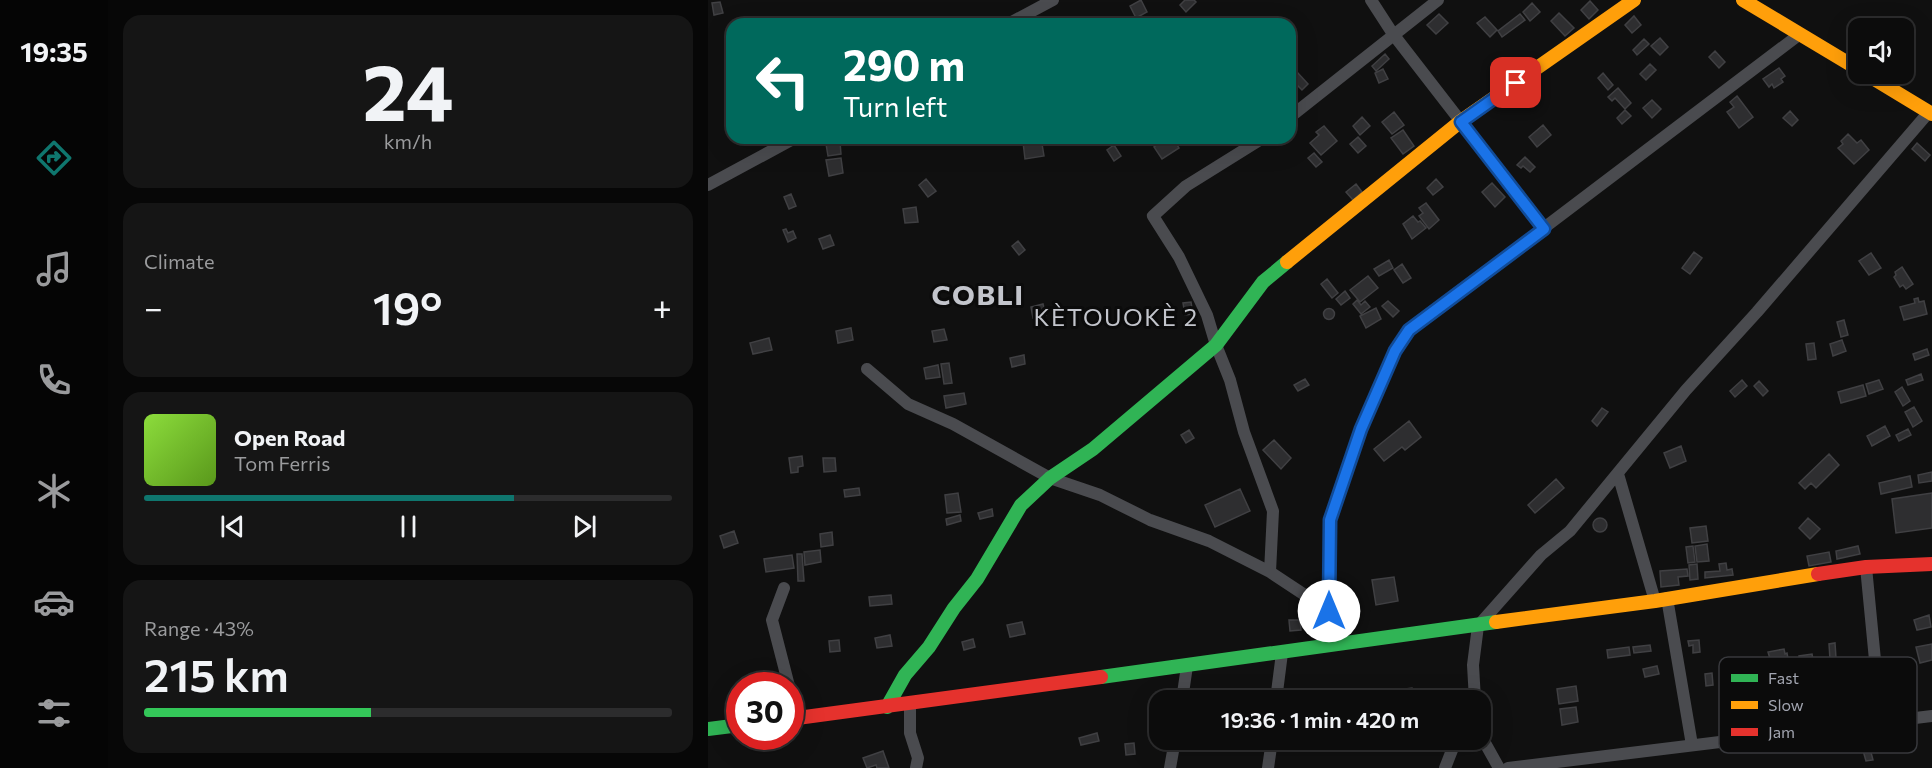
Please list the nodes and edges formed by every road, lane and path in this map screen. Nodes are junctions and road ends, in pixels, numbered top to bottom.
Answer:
1 (1053, 0) edge
2 (1371, 0) edge
3 (1438, 0) edge
4 (1634, 0) edge
5 (1743, 0) edge
6 (1019, 18) edge
7 (1394, 34) junction
8 (1800, 34) junction
9 (1848, 63) edge
10 (1883, 84) edge
11 (1296, 112) edge
12 (1931, 113) edge
13 (1461, 122) junction
14 (784, 144) edge
15 (1253, 144) edge
16 (708, 185) edge
17 (1544, 229) junction
18 (1216, 345) junction
19 (867, 369) dead end
20 (1618, 474) junction
21 (1050, 478) junction
22 (1932, 564) edge
23 (1866, 567) junction
24 (1270, 572) junction
25 (784, 588) dead end
26 (1661, 599) junction
27 (1329, 611) junction
28 (1478, 626) junction
29 (1342, 643) junction
30 (1282, 653) junction
31 (1875, 657) edge
32 (1187, 666) junction
33 (786, 672) edge
34 (1183, 690) edge
35 (1277, 690) edge
36 (1474, 690) edge
37 (910, 704) junction
38 (887, 707) junction
39 (1932, 716) edge
40 (804, 717) edge
41 (1917, 718) edge
42 (726, 727) edge
43 (708, 729) edge
44 (1719, 743) edge
45 (1692, 746) junction
46 (1173, 750) edge
47 (1271, 750) edge
48 (1452, 750) edge
49 (1489, 750) edge
50 (916, 768) edge
51 (1170, 768) edge
52 (1268, 768) edge
53 (1444, 768) edge
54 (1499, 768) edge
55 (1508, 768) edge

1 - 6 street
2 - 7 street
3 - 7 street
4 - 13 main road
5 - 8 main road
7 - 11 street
7 - 13 street
8 - 9 main road
8 - 17 street
10 - 12 main road
12 - 20 street
13 - 17 street
13 - 18 main road
14 - 16 street
15 - 18 street
17 - 27 street
18 - 21 main road
18 - 24 street
19 - 21 street
20 - 26 street
20 - 28 street
21 - 24 street
21 - 38 main road
22 - 23 main road
23 - 26 main road
23 - 31 street
24 - 27 street
25 - 33 street
26 - 28 main road
26 - 45 street
27 - 29 street
28 - 29 main road
28 - 36 street
29 - 30 main road
30 - 32 main road
30 - 35 street
32 - 34 street
32 - 37 main road
37 - 38 main road
37 - 50 street
38 - 40 main road
39 - 41 street
42 - 43 main road
44 - 45 street
45 - 55 street
46 - 51 street
47 - 52 street
48 - 53 street
49 - 54 street

